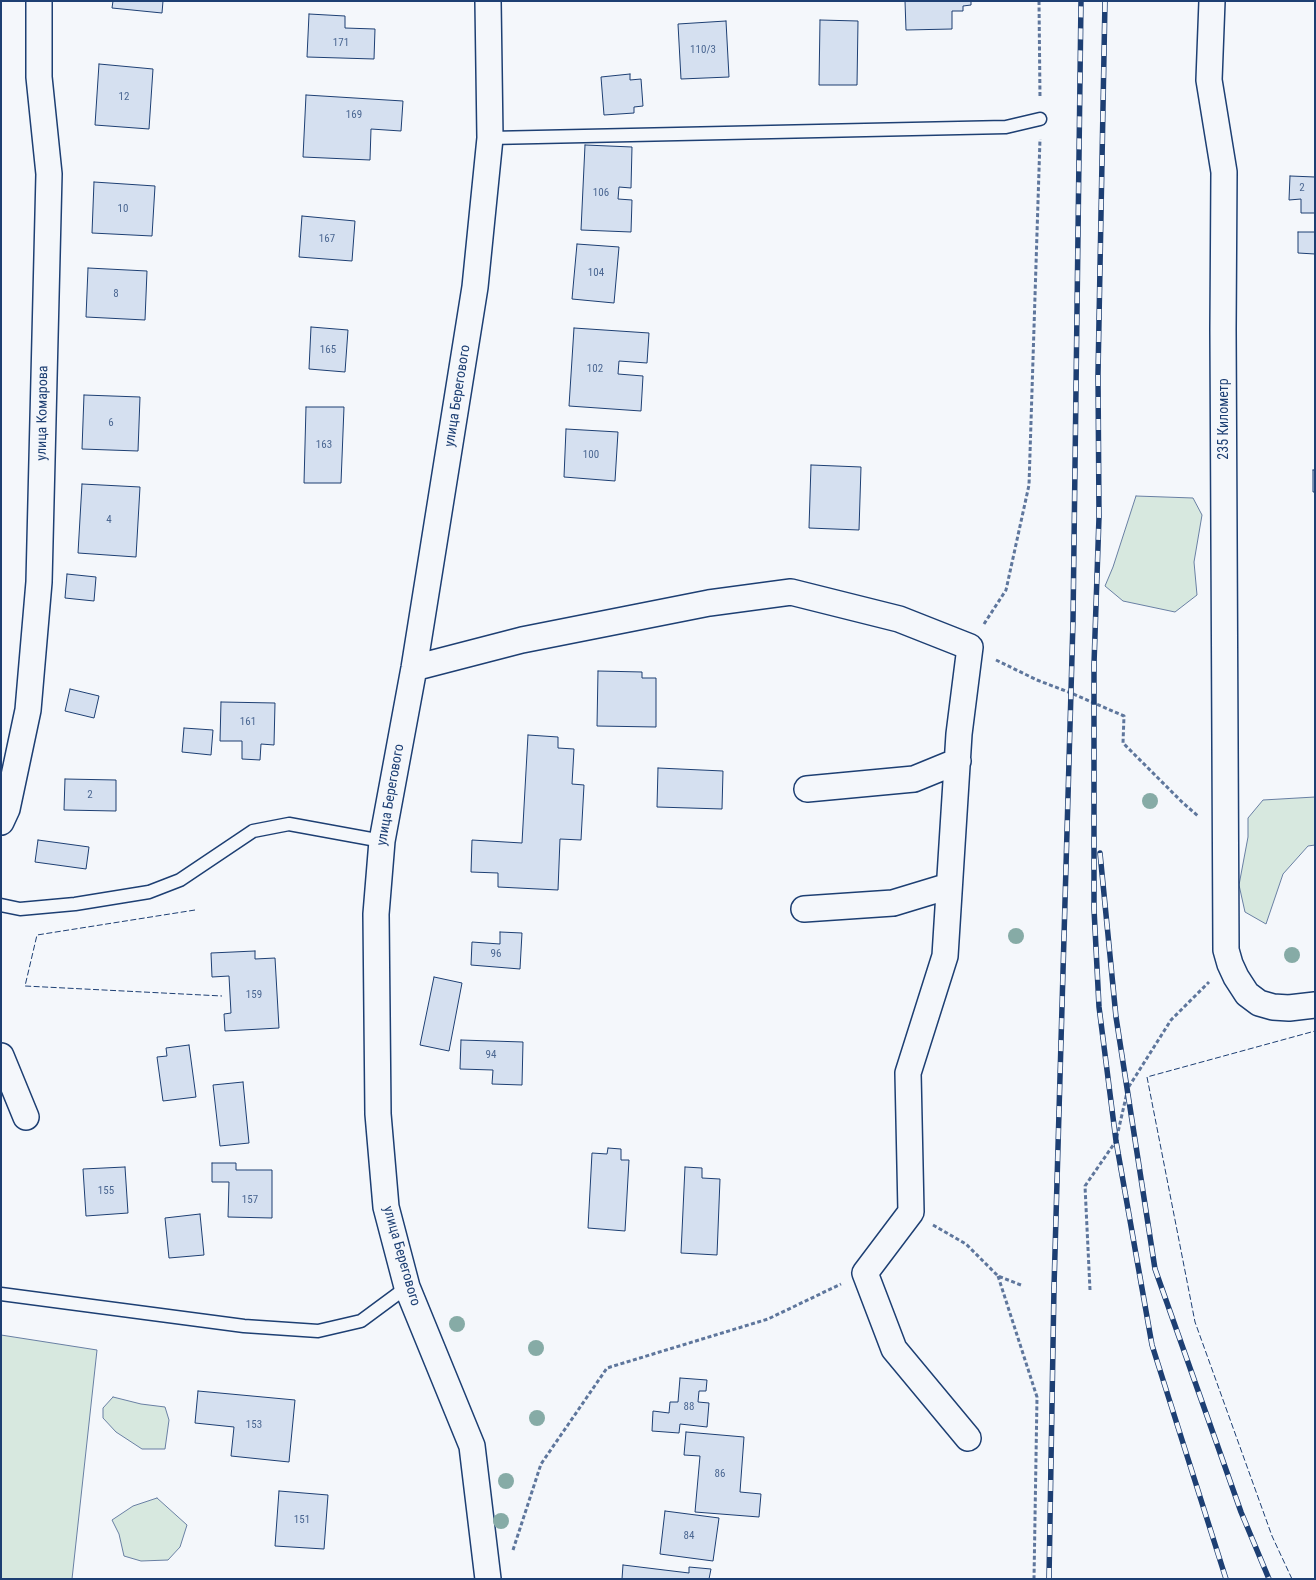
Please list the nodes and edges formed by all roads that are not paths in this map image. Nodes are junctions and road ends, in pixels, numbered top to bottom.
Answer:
1 (39, 1) edge
2 (488, 1) edge
3 (1212, 1) edge
4 (1040, 119) road end
5 (490, 138) junction
6 (414, 668) junction
7 (958, 761) junction
8 (807, 789) dead end
9 (1, 822) edge
10 (382, 841) junction
11 (950, 886) junction
12 (1, 905) edge
13 (804, 909) dead end
14 (1315, 1005) edge
15 (1, 1056) edge
16 (26, 1117) dead end
17 (407, 1287) junction
18 (1, 1294) edge
19 (968, 1438) dead end
20 (488, 1579) edge

1 - 9 street, улица Комарова
2 - 5 street, улица Берегового
3 - 14 street, 235 Километр
4 - 5 lane
5 - 6 street, улица Берегового
6 - 7 street
6 - 10 street, улица Берегового
7 - 8 street
7 - 11 street
10 - 12 lane
10 - 17 street, улица Берегового
11 - 13 street
11 - 19 street
15 - 16 street
17 - 18 lane
17 - 20 street, улица Берегового

